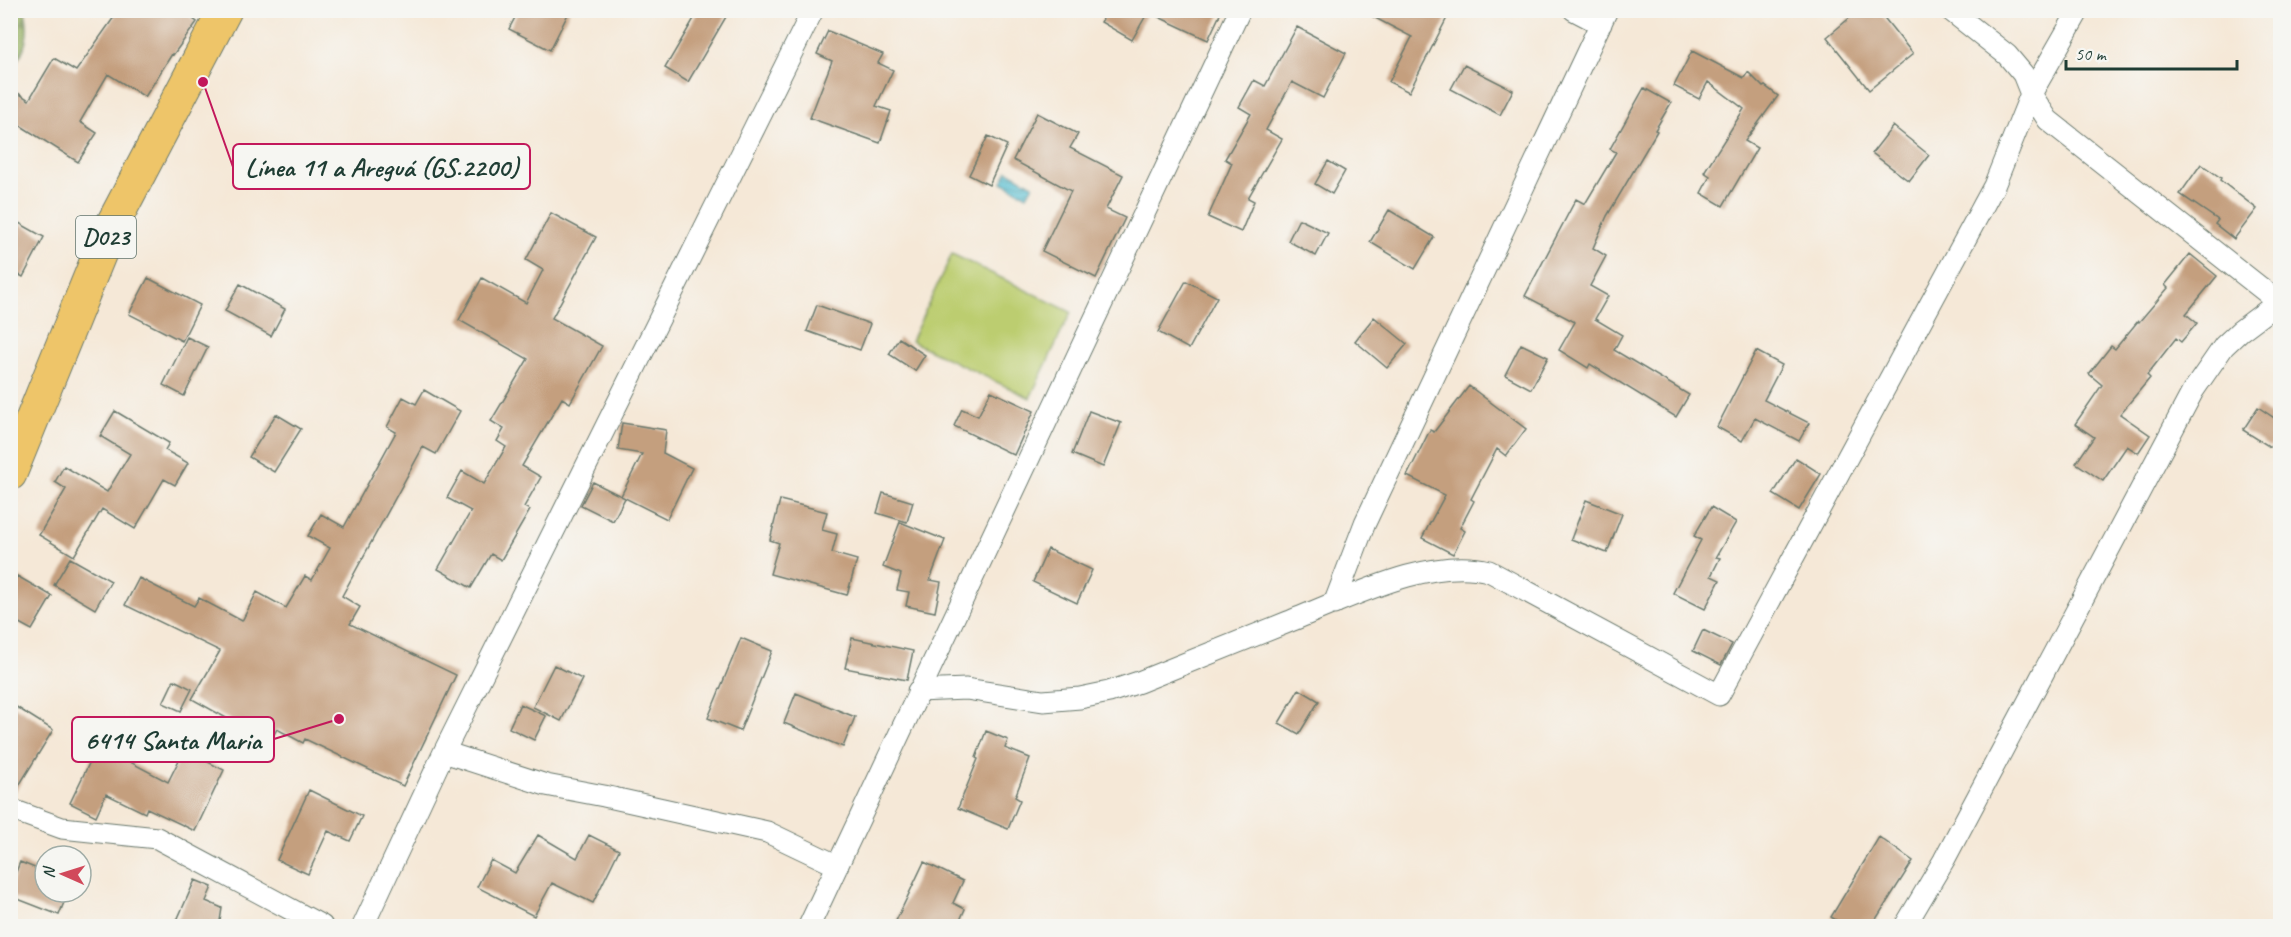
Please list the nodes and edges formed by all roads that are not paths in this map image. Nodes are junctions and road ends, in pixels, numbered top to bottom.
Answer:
1 (813, 10) edge
2 (1240, 10) edge
3 (1574, 10) edge
4 (1950, 10) edge
5 (2079, 10) edge
6 (219, 13) edge
7 (1604, 17) edge
8 (2031, 94) junction
9 (2280, 302) edge
10 (10, 474) edge
11 (1334, 604) junction
12 (918, 691) junction
13 (444, 752) junction
14 (10, 809) edge
15 (836, 865) junction
16 (322, 927) edge
17 (363, 927) edge
18 (809, 927) edge
19 (1905, 927) edge

1 - 13 street
2 - 12 street
3 - 7 street
4 - 8 street
5 - 8 street
6 - 10 main road, D023
7 - 11 street
8 - 9 street
8 - 11 street
9 - 19 street
11 - 12 street
12 - 15 street
13 - 15 street
13 - 17 street
14 - 16 street
15 - 18 street

